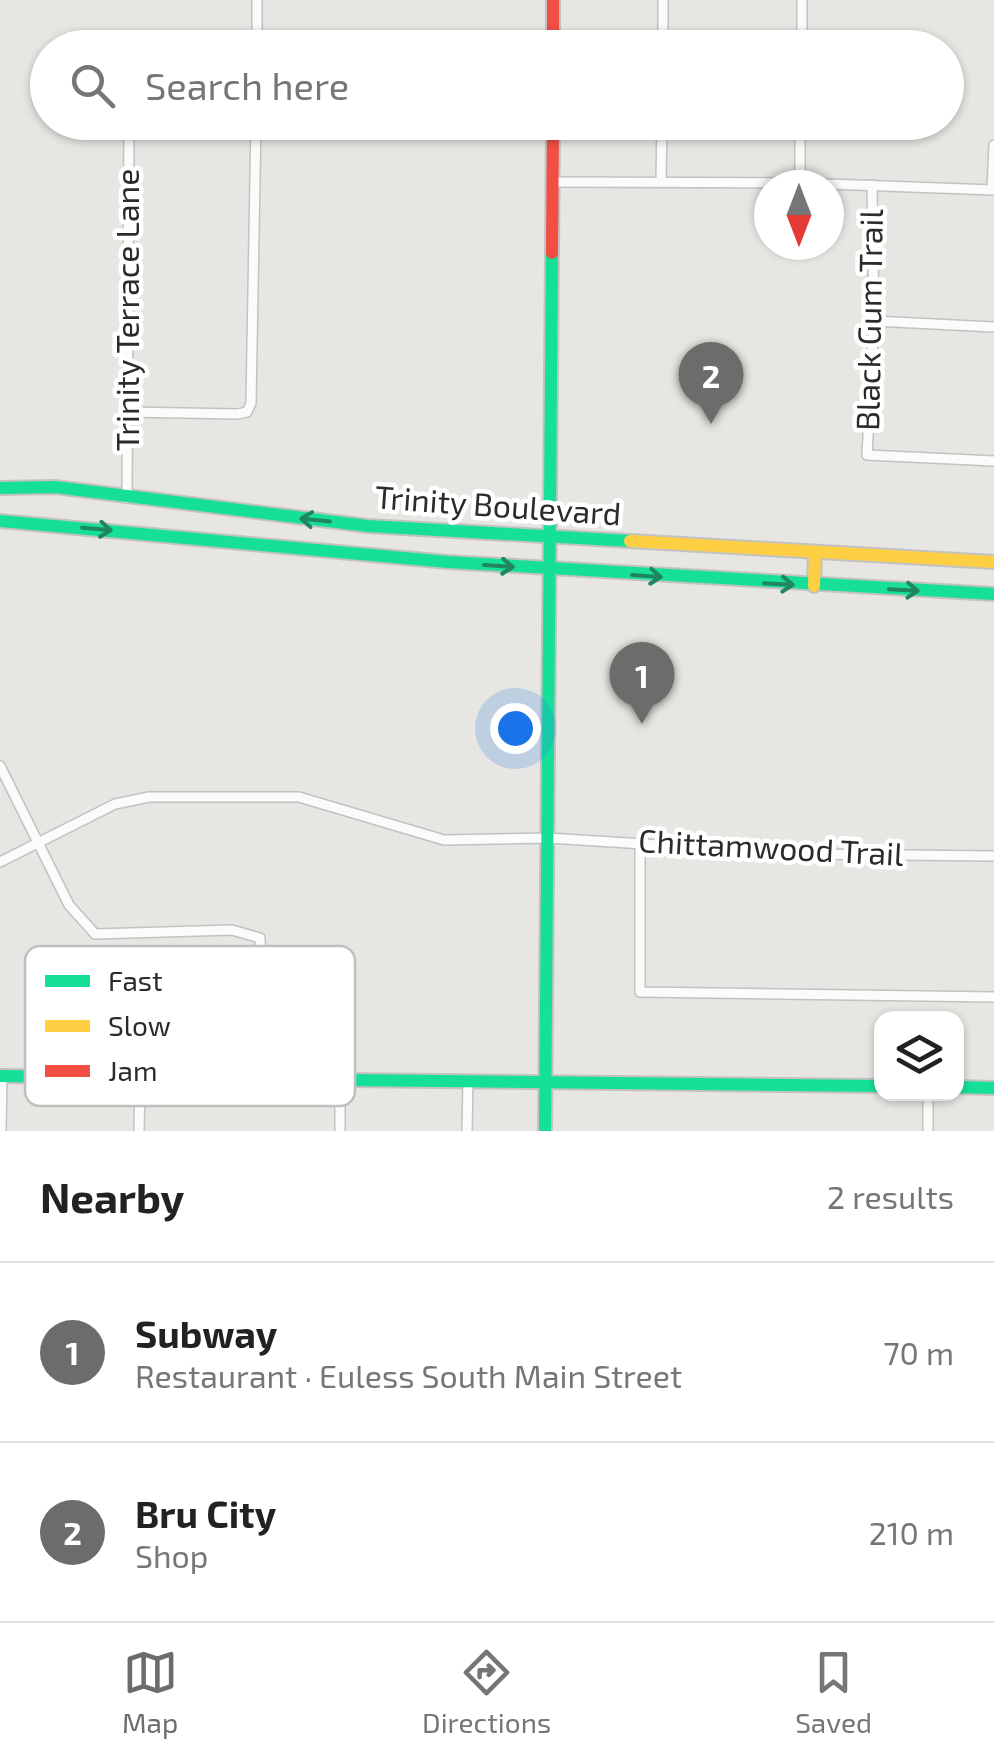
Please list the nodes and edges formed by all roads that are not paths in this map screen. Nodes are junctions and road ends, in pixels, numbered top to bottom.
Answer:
1 (258, 0) edge
2 (553, 0) edge
3 (663, 0) edge
4 (802, 0) edge
5 (257, 30) edge
6 (553, 30) edge
7 (662, 30) edge
8 (802, 30) edge
9 (129, 140) edge
10 (256, 140) edge
11 (553, 140) edge
12 (662, 140) edge
13 (800, 140) edge
14 (994, 145) edge
15 (800, 170) edge
16 (553, 182) junction
17 (661, 182) junction
18 (754, 183) edge
19 (844, 184) edge
20 (872, 185) junction
21 (993, 190) edge
22 (874, 322) junction
23 (994, 327) edge
24 (126, 412) junction
25 (994, 461) edge
26 (0, 488) edge
27 (128, 498) junction
28 (0, 521) edge
29 (552, 537) junction
30 (815, 552) junction
31 (994, 562) edge
32 (550, 569) junction
33 (814, 586) junction
34 (994, 594) edge
35 (0, 766) edge
36 (548, 838) junction
37 (640, 842) junction
38 (38, 843) junction
39 (994, 856) edge
40 (0, 862) edge
41 (260, 946) edge
42 (994, 997) edge
43 (1, 1076) edge
44 (355, 1080) edge
45 (468, 1082) junction
46 (546, 1082) junction
47 (874, 1086) edge
48 (964, 1087) edge
49 (994, 1088) edge
50 (928, 1101) edge
51 (139, 1106) edge
52 (1, 1131) edge
53 (139, 1131) edge
54 (467, 1131) edge
55 (546, 1131) edge
56 (928, 1131) edge

1 - 5 street
2 - 6 main road
3 - 7 street
4 - 8 street
9 - 24 street, Trinity Terrace Lane
10 - 24 street
11 - 16 main road
12 - 17 street
13 - 15 street
14 - 21 street
16 - 17 street
16 - 29 main road
17 - 18 street
19 - 20 street
20 - 21 street
20 - 22 street, Black Gum Trail
22 - 23 street
22 - 25 street, Black Gum Trail
24 - 27 street, Trinity Terrace Lane
26 - 27 main road, Trinity Boulevard
29 -> 27 main road, Trinity Boulevard
28 -> 32 main road, Trinity Boulevard
29 - 30 main road, Trinity Boulevard
29 - 32 main road
30 - 31 main road, Trinity Boulevard
30 - 33 main road
32 -> 33 main road, Trinity Boulevard
32 - 36 main road
33 -> 34 main road, Trinity Boulevard
35 - 38 street
36 - 37 street, Chittamwood Trail
36 - 38 street, Chittamwood Trail
36 - 46 main road
37 - 39 street, Chittamwood Trail
37 - 42 street
38 - 40 street, Chittamwood Trail
38 - 41 street
43 - 52 street
44 - 45 main road
45 - 46 main road
45 - 54 street
46 - 47 main road
46 - 55 main road
48 - 49 main road
50 - 56 street
51 - 53 street

